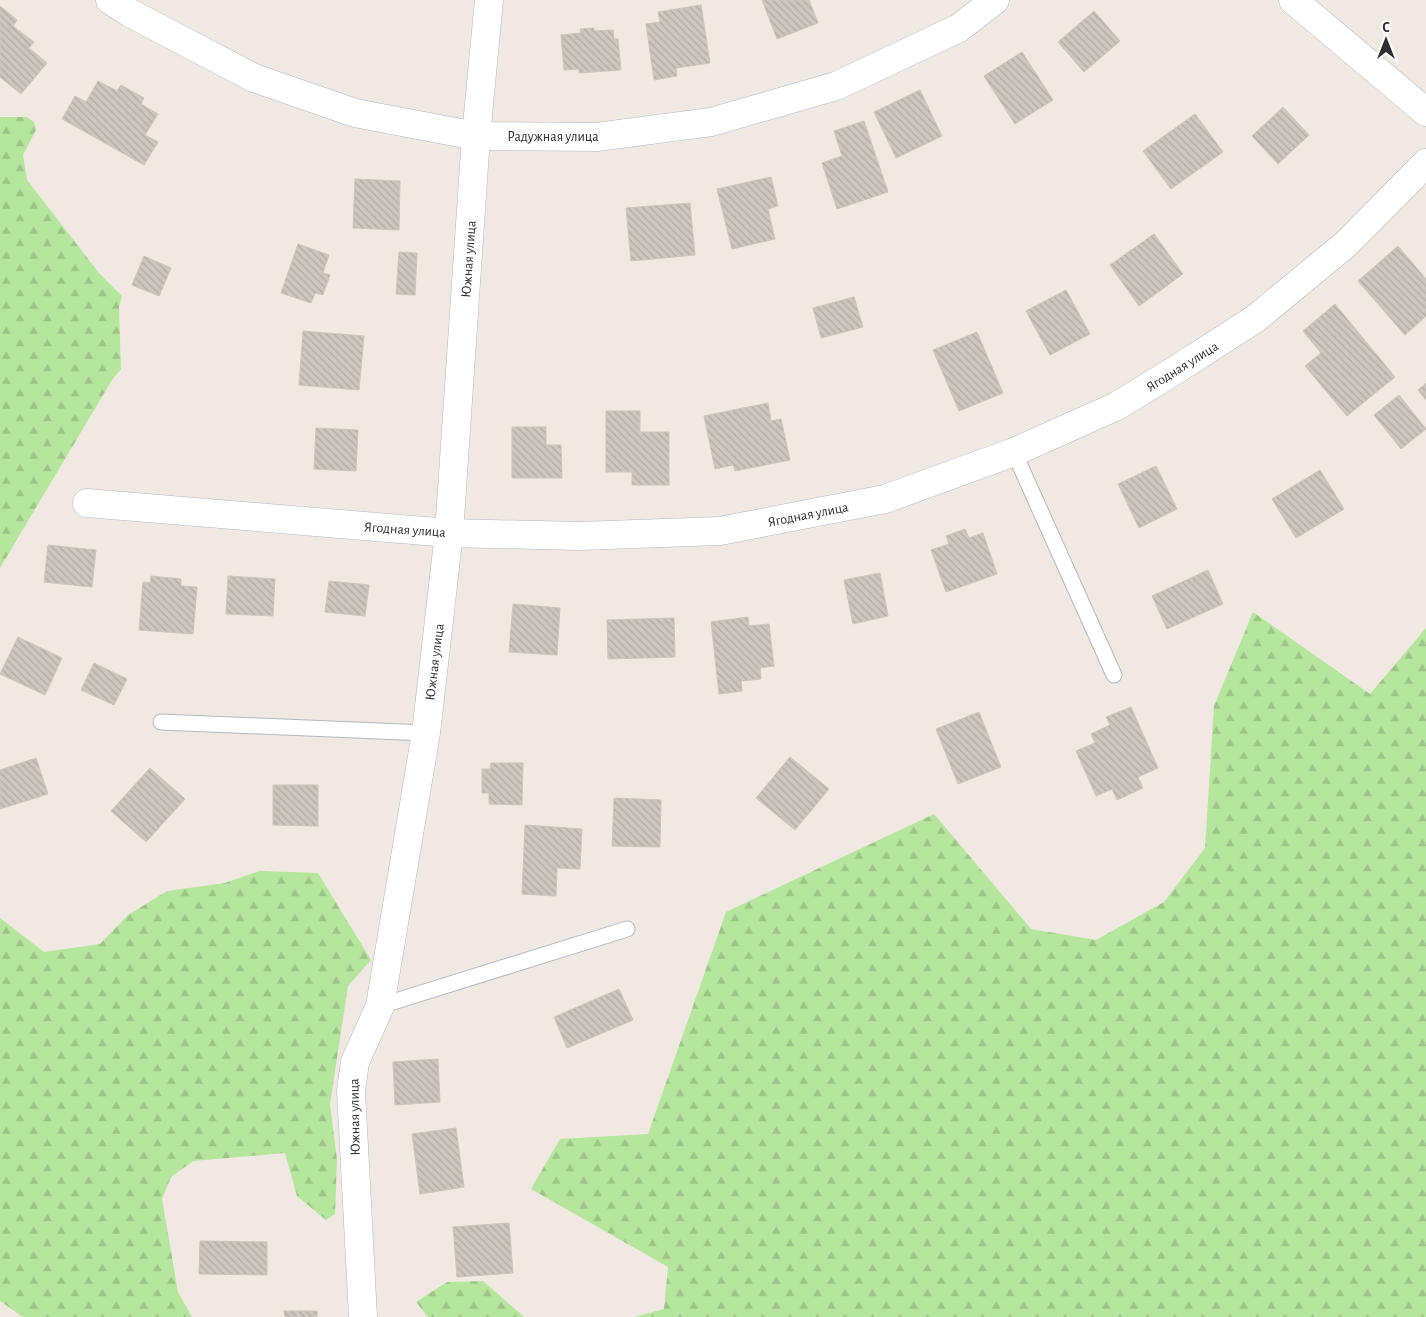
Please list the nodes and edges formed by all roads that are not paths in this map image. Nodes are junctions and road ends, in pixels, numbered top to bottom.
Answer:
1 (110, 0) edge
2 (489, 0) edge
3 (995, 0) edge
4 (1293, 0) edge
5 (1426, 112) edge
6 (476, 136) junction
7 (1426, 163) edge
8 (1014, 452) junction
9 (87, 504) dead end
10 (449, 532) junction
11 (1114, 675) dead end
12 (161, 722) dead end
13 (426, 733) junction
14 (627, 929) dead end
15 (380, 1006) junction
16 (363, 1317) edge

1 - 6 street, Радужная улица
2 - 6 street, Южная улица
3 - 6 street, Радужная улица
4 - 5 street
6 - 10 street, Южная улица
7 - 8 street, Ягодная улица
8 - 10 street, Ягодная улица
8 - 11 lane
9 - 10 street, Ягодная улица
10 - 13 street, Южная улица
12 - 13 lane
13 - 15 street, Южная улица
14 - 15 lane
15 - 16 street, Южная улица

